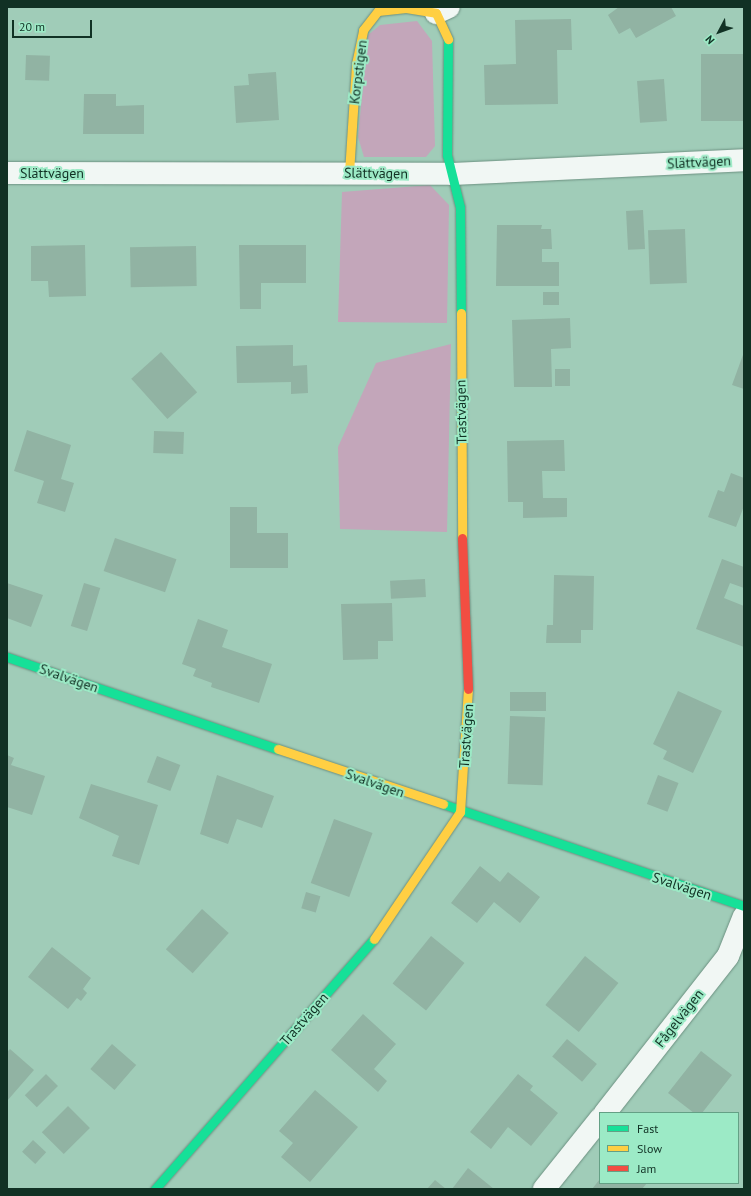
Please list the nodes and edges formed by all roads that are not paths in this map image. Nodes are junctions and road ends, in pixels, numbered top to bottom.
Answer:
1 (442, 10) edge
2 (744, 160) edge
3 (7, 173) edge
4 (349, 173) junction
5 (452, 174) junction
6 (7, 657) edge
7 (460, 812) junction
8 (744, 906) edge
9 (744, 916) edge
10 (606, 1112) edge
11 (599, 1120) edge
12 (155, 1189) edge
13 (544, 1189) edge

1 - 4 street, Korpstigen
1 - 5 street, Korpstigen
2 - 5 street, Slättvägen
3 - 4 street, Slättvägen
4 - 5 street, Slättvägen
5 - 7 street, Trastvägen
6 - 7 street, Svalvägen
7 - 8 street, Svalvägen
7 - 12 street, Trastvägen
9 - 10 street, Fågelvägen
11 - 13 street

